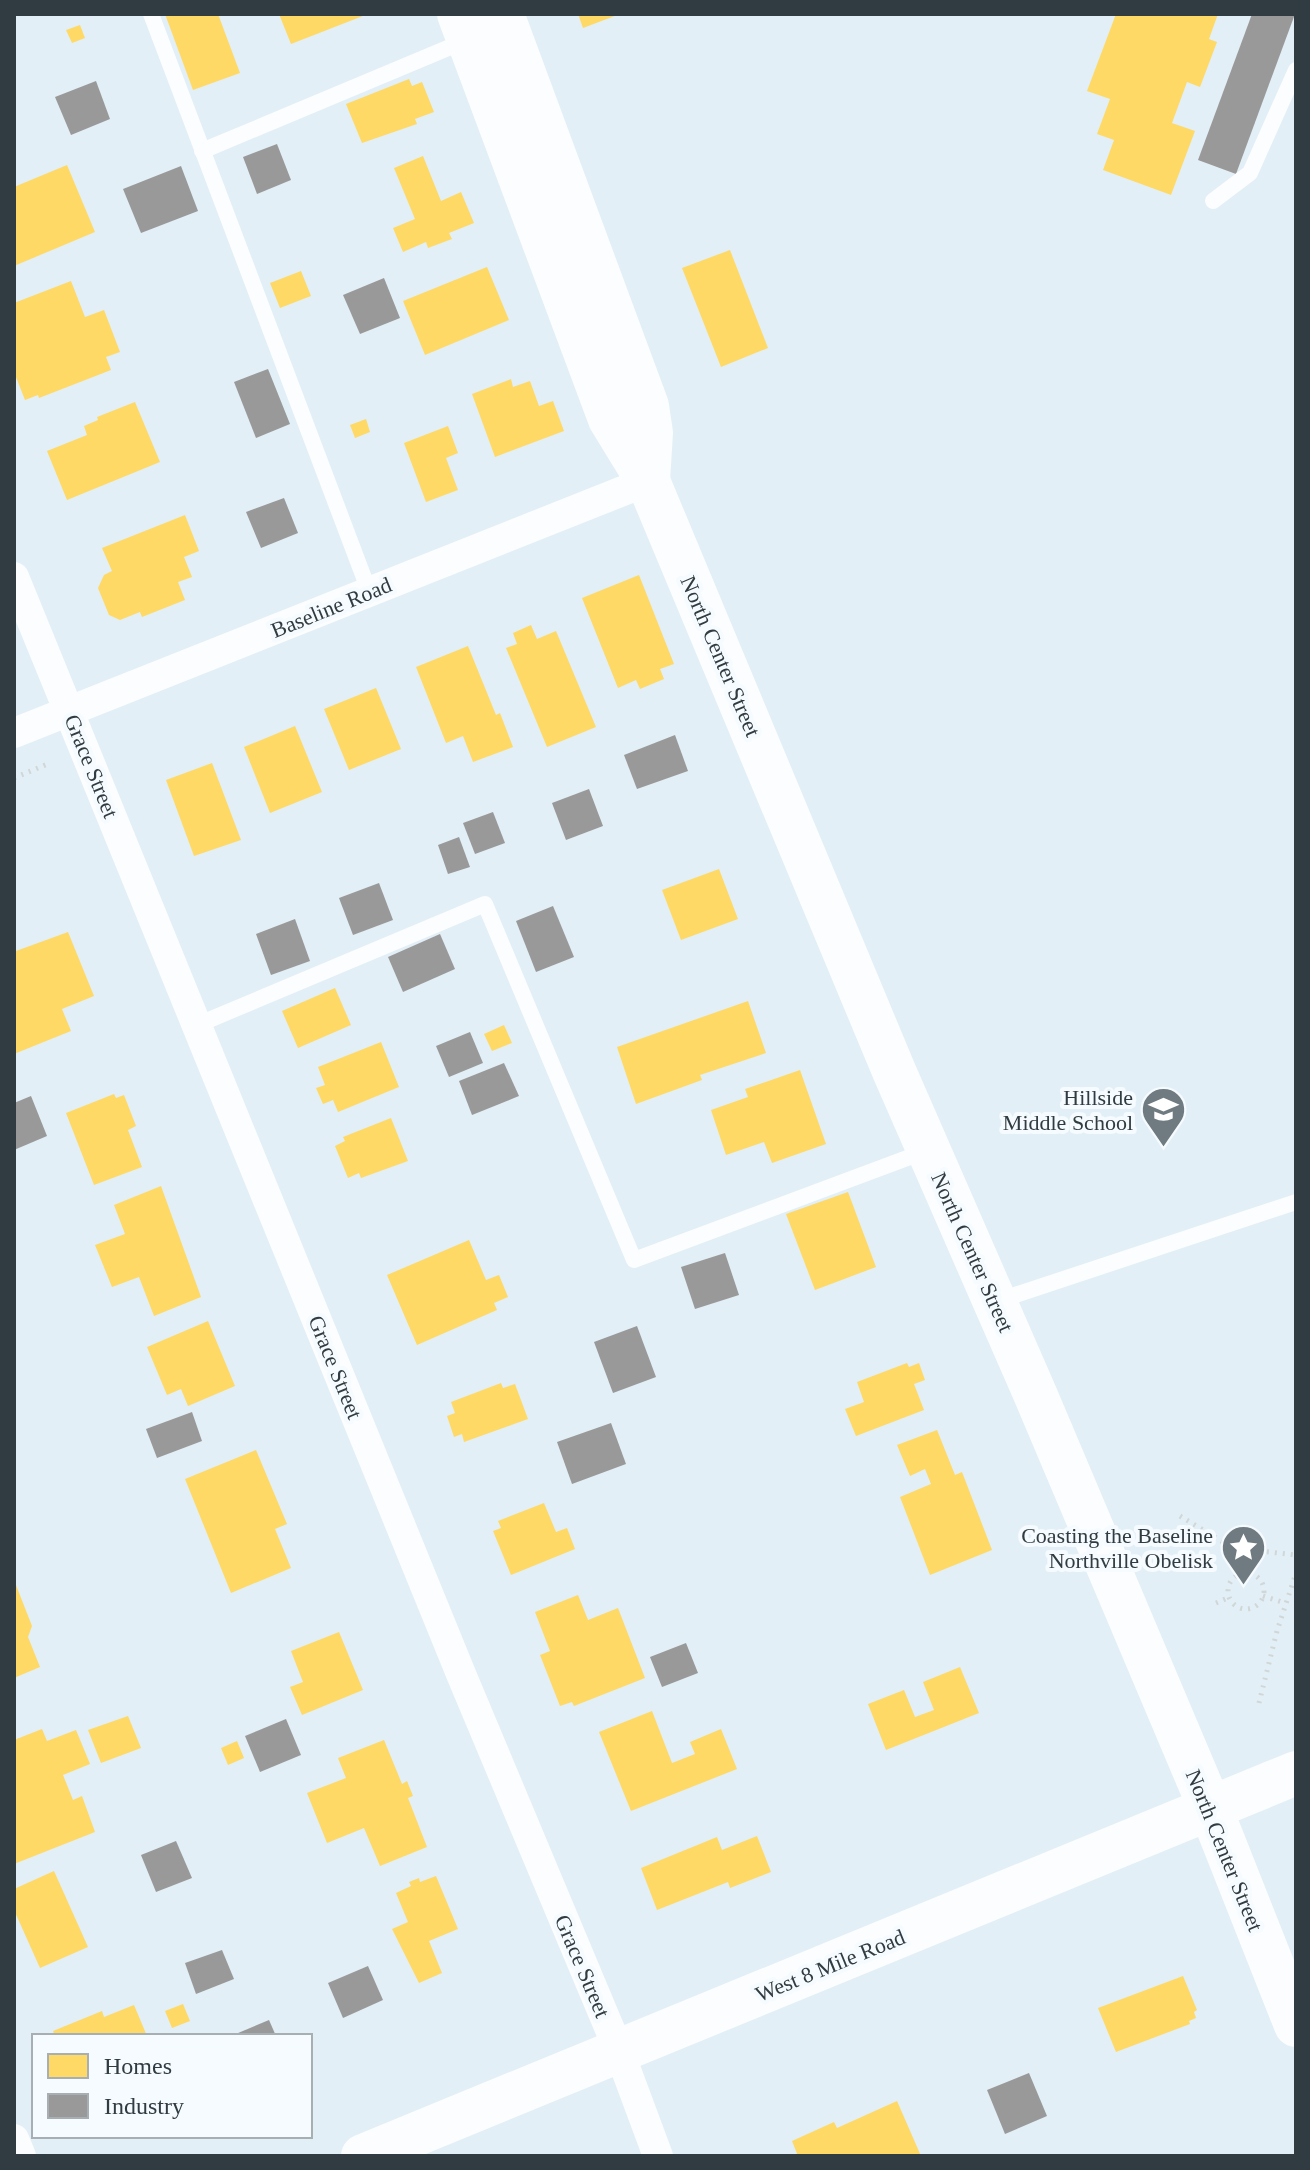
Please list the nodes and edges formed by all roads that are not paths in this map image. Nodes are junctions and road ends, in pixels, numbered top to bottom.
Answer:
1 (151, 14) edge
2 (477, 23) edge
3 (1296, 70) edge
4 (202, 151) junction
5 (1213, 201) dead end
6 (648, 481) junction
7 (14, 577) edge
8 (369, 591) junction
9 (69, 711) junction
10 (14, 733) edge
11 (197, 1025) junction
12 (928, 1150) junction
13 (1296, 1202) edge
14 (995, 1302) junction
15 (1296, 1773) edge
16 (1211, 1810) junction
17 (1296, 2025) edge
18 (619, 2051) junction
19 (14, 2139) edge
20 (21, 2156) edge
21 (363, 2156) edge
22 (658, 2156) edge

1 - 4 lane
2 - 4 lane
2 - 6 main road, North Center Street
3 - 5 lane
4 - 8 lane
6 - 8 street, Baseline Road
6 - 12 main road, North Center Street
7 - 9 street, Grace Street
8 - 9 street, Baseline Road
9 - 10 street, Baseline Road
9 - 11 street, Grace Street
11 - 12 lane
11 - 18 street, Grace Street
12 - 14 main road, North Center Street
13 - 14 lane
14 - 16 main road, North Center Street
15 - 16 main road, West 8 Mile Road
16 - 17 main road, North Center Street
16 - 18 main road, West 8 Mile Road
18 - 21 main road, West 8 Mile Road
18 - 22 street, Grace Street
19 - 20 street

